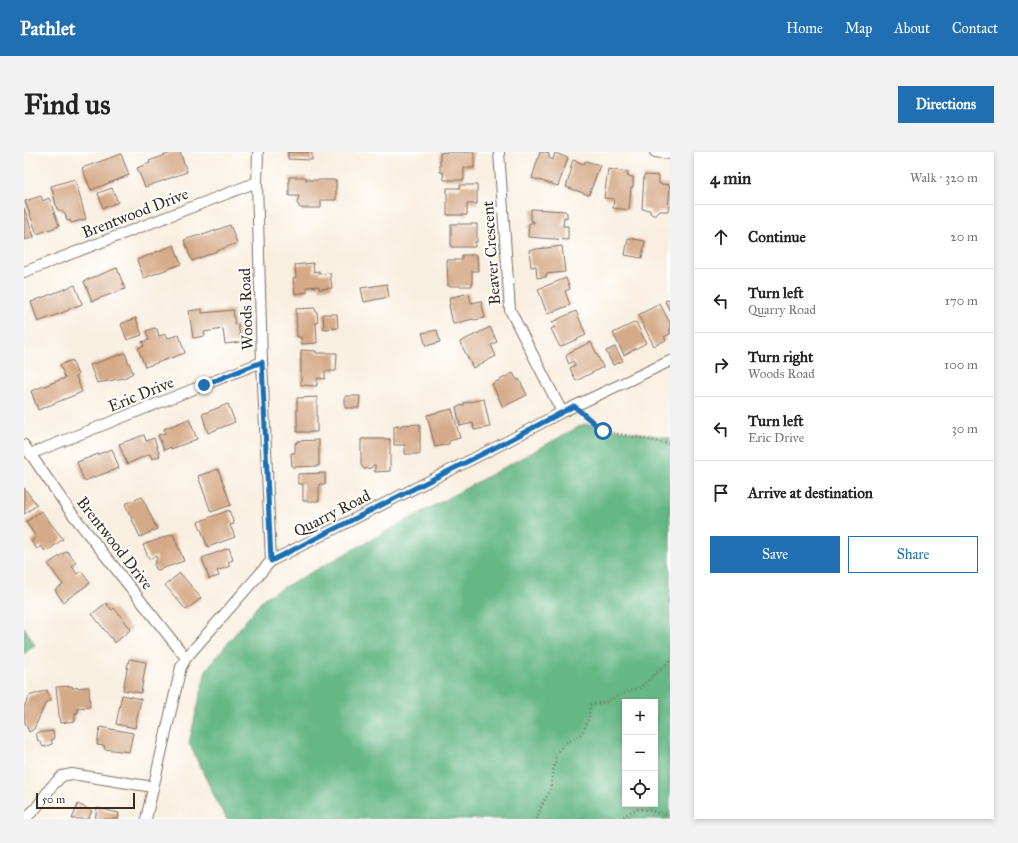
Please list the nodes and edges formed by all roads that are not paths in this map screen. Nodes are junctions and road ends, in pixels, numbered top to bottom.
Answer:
1 (258, 152) edge
2 (499, 152) edge
3 (655, 152) edge
4 (670, 154) edge
5 (257, 182) junction
6 (24, 272) edge
7 (670, 360) edge
8 (262, 362) junction
9 (562, 412) junction
10 (24, 445) edge
11 (30, 454) junction
12 (271, 561) junction
13 (186, 658) junction
14 (153, 787) junction
15 (25, 819) edge
16 (146, 819) edge

1 - 5 street, Woods Road
2 - 9 street, Beaver Crescent
3 - 4 street
5 - 6 street, Brentwood Drive
5 - 8 street, Woods Road
7 - 9 street, Quarry Road
8 - 11 street, Eric Drive
8 - 12 street, Woods Road
9 - 12 street, Quarry Road
10 - 11 street, Brentwood Drive
11 - 13 street, Brentwood Drive
12 - 13 street, Quarry Road
13 - 14 street, Quarry Road
14 - 15 street
14 - 16 street, Quarry Road

